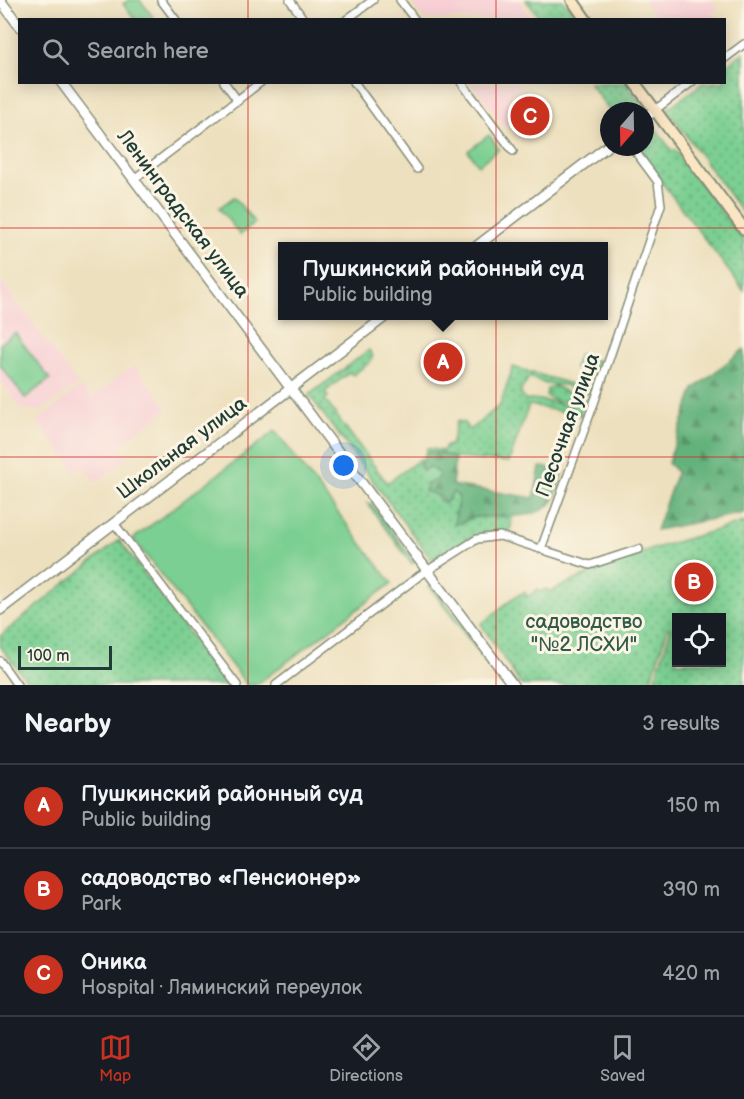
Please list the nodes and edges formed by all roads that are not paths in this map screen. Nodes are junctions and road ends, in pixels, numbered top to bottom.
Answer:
1 (0, 0) edge
2 (161, 0) edge
3 (290, 0) edge
4 (373, 0) edge
5 (400, 0) edge
6 (572, 0) edge
7 (174, 18) edge
8 (303, 18) edge
9 (349, 18) edge
10 (414, 18) edge
11 (585, 18) edge
12 (18, 24) edge
13 (744, 44) edge
14 (726, 58) edge
15 (63, 84) edge
16 (225, 84) edge
17 (259, 84) edge
18 (355, 84) edge
19 (463, 84) edge
20 (636, 84) edge
21 (689, 84) edge
22 (238, 101) junction
23 (655, 110) junction
24 (513, 151) dead end
25 (600, 153) edge
26 (639, 156) edge
27 (417, 169) dead end
28 (134, 180) junction
29 (744, 229) edge
30 (482, 242) edge
31 (379, 320) edge
32 (291, 388) junction
33 (114, 523) junction
34 (541, 549) junction
35 (639, 549) dead end
36 (428, 572) junction
37 (0, 610) edge
38 (0, 661) edge
39 (18, 685) edge
40 (237, 685) edge
41 (276, 685) edge
42 (513, 685) edge

1 - 12 street
2 - 7 street
3 - 8 street
4 - 9 street
5 - 10 street
6 - 11 main road
13 - 14 street
15 - 28 street, Ленинградская улица
16 - 22 street
17 - 22 street
18 - 27 street
19 - 24 street
20 - 23 main road
21 - 23 street
22 - 28 street
23 - 29 main road
25 - 30 street
26 - 34 street, Песочная улица
28 - 32 street, Ленинградская улица
31 - 32 street, Школьная улица
32 - 33 street, Школьная улица
32 - 36 street, Ленинградская улица
33 - 37 street, Школьная улица
33 - 40 street
34 - 35 street
34 - 36 street
36 - 41 street
36 - 42 street, Ленинградская улица
38 - 39 street

